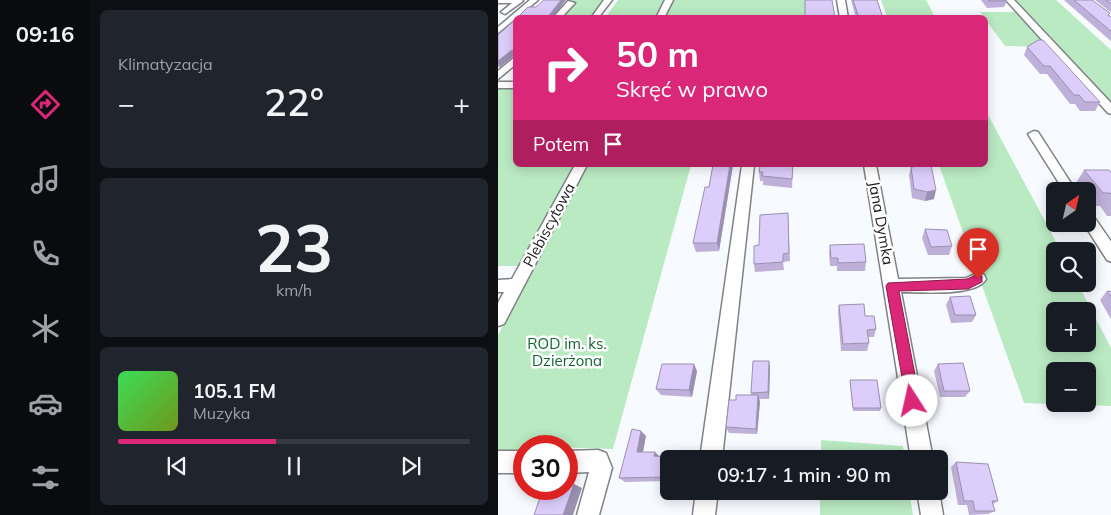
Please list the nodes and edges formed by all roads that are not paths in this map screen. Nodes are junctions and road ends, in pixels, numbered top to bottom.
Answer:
1 (534, 0) edge
2 (608, 0) edge
3 (669, 0) edge
4 (841, 0) edge
5 (1010, 0) edge
6 (498, 1) edge
7 (571, 3) dead end
8 (517, 15) edge
9 (559, 15) edge
10 (596, 15) edge
11 (662, 15) edge
12 (844, 15) edge
13 (498, 18) edge
14 (513, 18) edge
15 (498, 31) edge
16 (513, 63) edge
17 (498, 76) edge
18 (498, 85) edge
19 (513, 85) edge
20 (1112, 112) edge
21 (1034, 134) dead end
22 (580, 167) edge
23 (748, 167) edge
24 (870, 167) edge
25 (1064, 182) edge
26 (1096, 226) edge
27 (1106, 236) edge
28 (1112, 256) edge
29 (978, 279) dead end
30 (516, 285) junction
31 (498, 286) edge
32 (892, 286) junction
33 (498, 319) edge
34 (712, 450) edge
35 (920, 450) edge
36 (498, 462) edge
37 (513, 462) edge
38 (578, 462) edge
39 (706, 500) edge
40 (930, 500) edge
41 (588, 515) edge
42 (704, 515) edge
43 (932, 515) edge

1 - 8 street
2 - 10 street
3 - 11 street
4 - 12 street
5 - 20 street
6 - 13 street
7 - 9 street
14 - 15 street
16 - 17 street
18 - 19 street
21 - 25 street
22 - 30 street, Plebiscytowa
23 - 34 street
24 - 32 street, Jana Dymka
26 - 27 street
27 - 28 street
29 - 32 street
30 - 31 street, Plebiscytowa
30 - 33 street, Plebiscytowa
32 - 35 street, Jana Dymka
36 - 37 street
38 - 41 street
39 - 42 street
40 - 43 street

